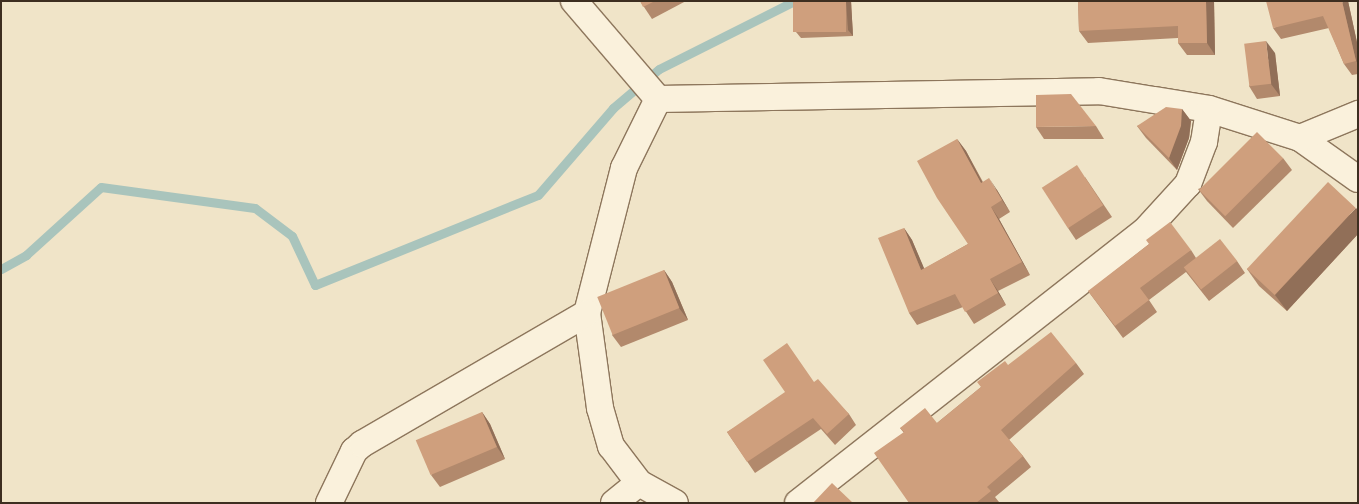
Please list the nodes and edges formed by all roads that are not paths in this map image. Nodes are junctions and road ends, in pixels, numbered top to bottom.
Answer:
1 (574, 1) edge
2 (654, 94) junction
3 (1210, 109) junction
4 (1358, 114) edge
5 (1300, 138) junction
6 (1358, 179) edge
7 (587, 312) junction
8 (639, 482) junction
9 (329, 503) edge
10 (614, 503) edge
11 (674, 503) edge
12 (798, 503) edge

1 - 2 street
2 - 3 street
2 - 7 street
3 - 5 street
3 - 12 street
4 - 5 street
5 - 6 street
7 - 8 street
7 - 9 street
8 - 10 street
8 - 11 street

